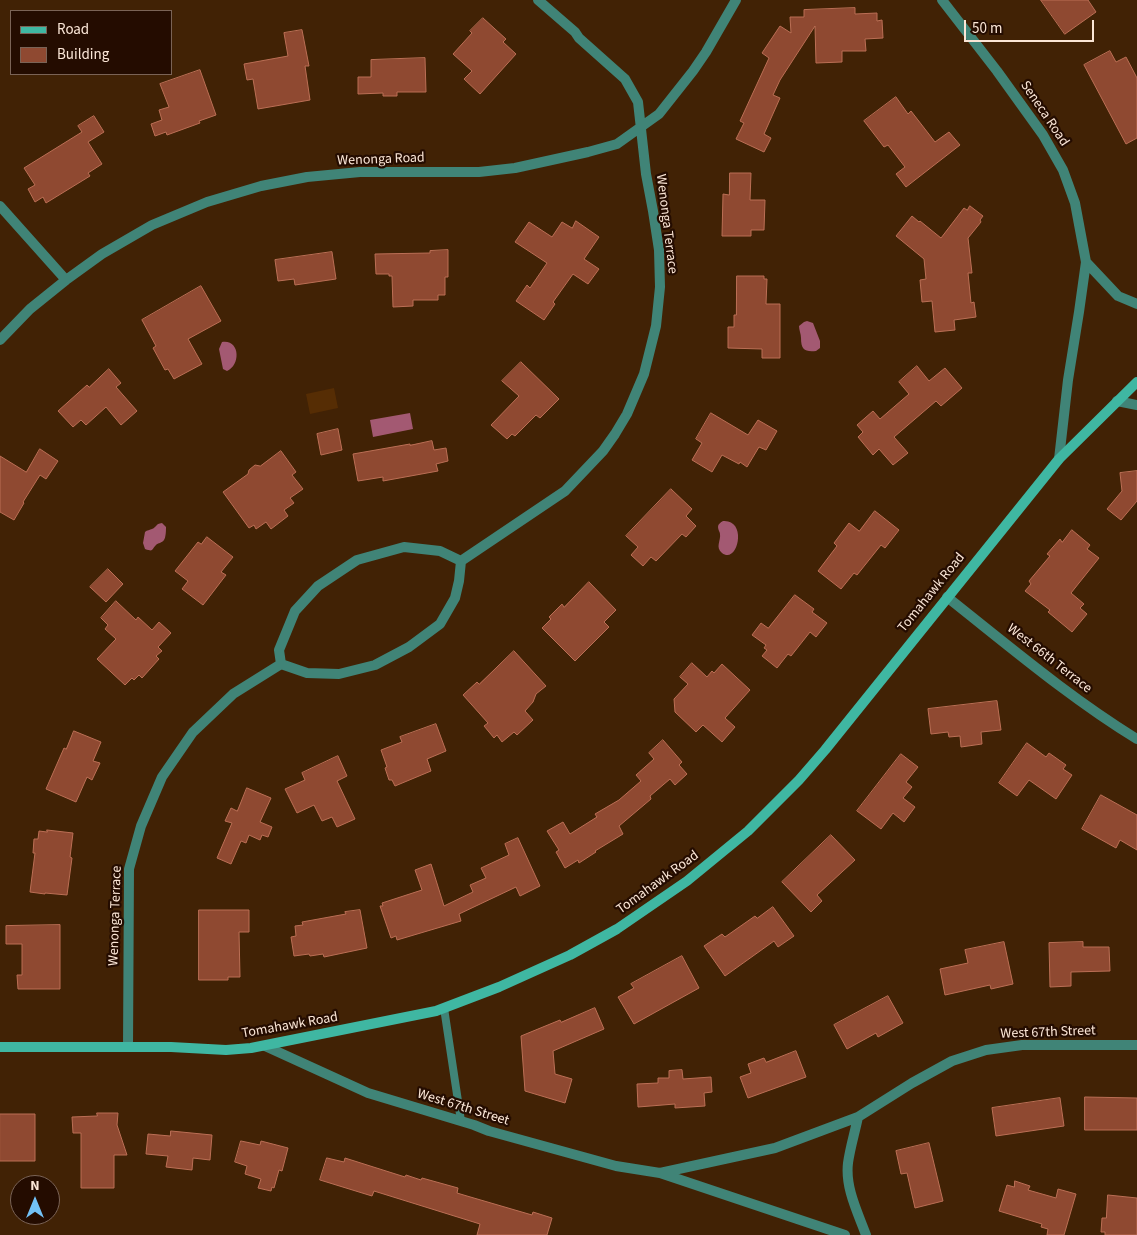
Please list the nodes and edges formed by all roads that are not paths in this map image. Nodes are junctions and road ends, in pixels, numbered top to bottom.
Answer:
1 (538, 0) edge
2 (736, 0) edge
3 (942, 0) edge
4 (641, 127) junction
5 (0, 206) edge
6 (1086, 262) junction
7 (66, 280) junction
8 (1137, 304) edge
9 (0, 340) edge
10 (1137, 382) edge
11 (1116, 401) junction
12 (1137, 405) edge
13 (1059, 459) junction
14 (460, 561) junction
15 (947, 596) junction
16 (281, 664) junction
17 (1137, 739) edge
18 (444, 1008) junction
19 (1137, 1045) edge
20 (265, 1046) junction
21 (0, 1047) edge
22 (128, 1048) junction
23 (858, 1117) junction
24 (460, 1121) junction
25 (660, 1173) junction
26 (845, 1235) edge
27 (866, 1235) edge

1 - 4 street, Wenonga Terrace
2 - 4 street, Wenonga Road
3 - 6 street, Seneca Road
4 - 7 street, Wenonga Road
4 - 14 street, Wenonga Terrace
5 - 7 street
6 - 8 street
6 - 13 street, Seneca Road
7 - 9 street, Wenonga Road
10 - 11 street, Tomahawk Road
11 - 12 street
11 - 13 street, Tomahawk Road
13 - 15 street, Tomahawk Road
14 - 16 street
14 - 16 street
15 - 17 street, West 66th Terrace
15 - 18 street, Tomahawk Road
16 - 22 street, Wenonga Terrace
18 - 20 street, Tomahawk Road
18 - 24 lane
19 - 23 street, West 67th Street
20 - 22 street, Tomahawk Road
20 - 24 street, West 67th Street
21 - 22 street, Tomahawk Road
23 - 25 street, West 67th Street
23 - 27 street
24 - 25 street, West 67th Street
25 - 26 street, West 67th Street

